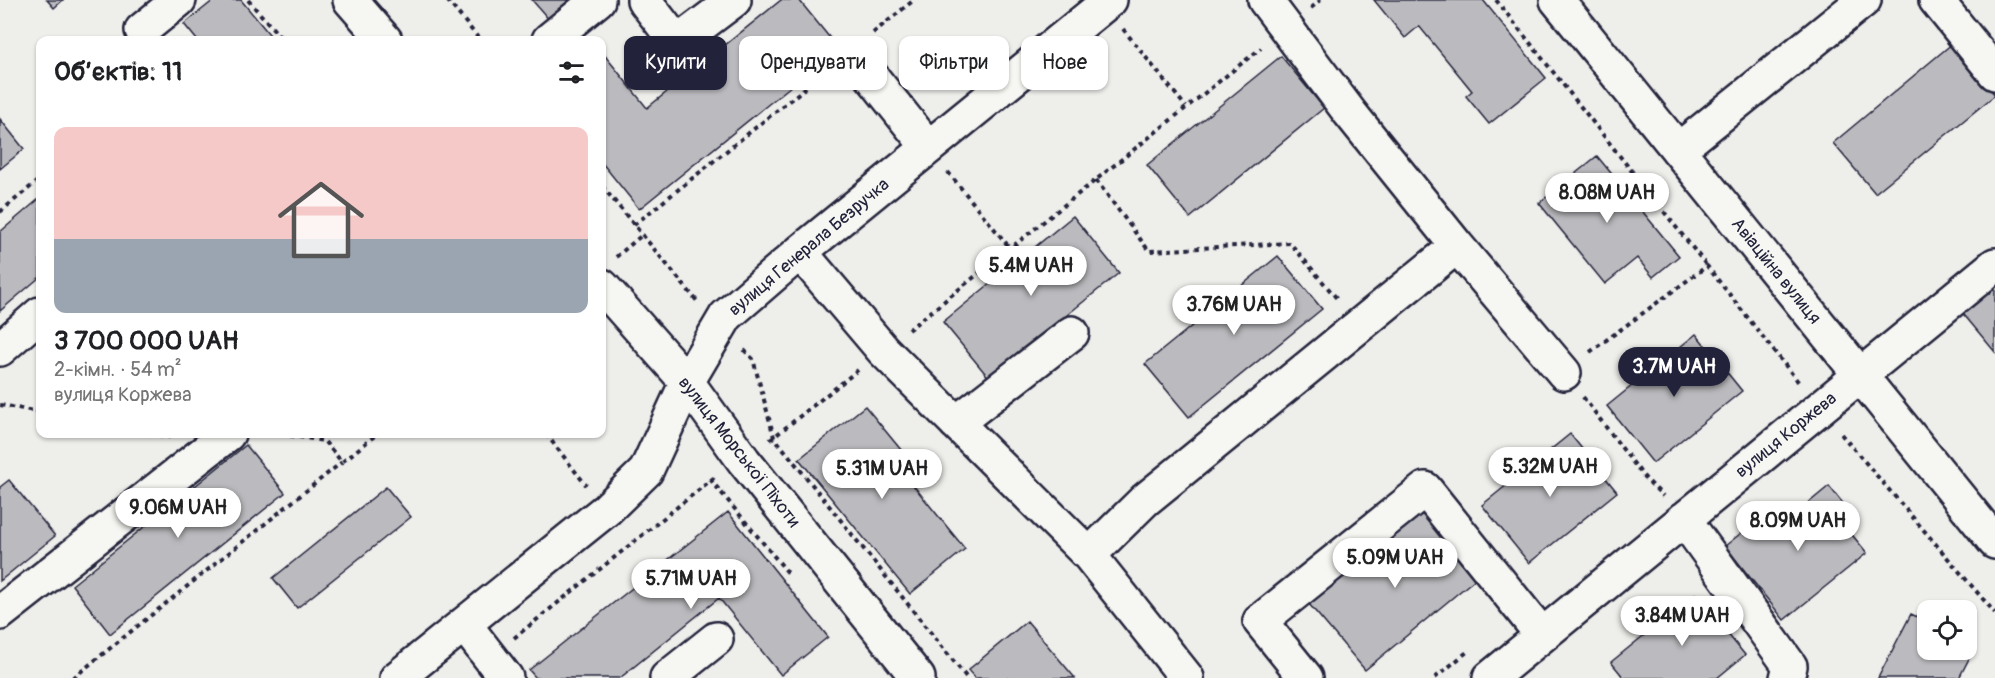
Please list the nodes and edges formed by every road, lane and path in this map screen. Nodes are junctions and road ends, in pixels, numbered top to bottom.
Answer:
1 (179, 0) edge
2 (248, 0) edge
3 (350, 0) edge
4 (447, 0) edge
5 (598, 0) edge
6 (644, 0) edge
7 (734, 0) edge
8 (914, 0) edge
9 (1265, 0) edge
10 (1496, 0) edge
11 (1557, 0) edge
12 (1864, 0) edge
13 (1936, 0) edge
14 (1107, 3) edge
15 (142, 36) edge
16 (280, 36) edge
17 (382, 36) edge
18 (477, 36) edge
19 (554, 36) edge
20 (874, 36) edge
21 (1995, 73) edge
22 (807, 90) edge
23 (884, 90) edge
24 (1186, 107) dead end
25 (928, 147) junction
26 (1678, 150) junction
27 (1096, 180) dead end
28 (36, 183) edge
29 (606, 191) edge
30 (0, 212) edge
31 (634, 225) junction
32 (642, 235) junction
33 (1457, 246) junction
34 (1010, 248) dead end
35 (800, 252) junction
36 (1995, 265) edge
37 (1707, 266) dead end
38 (606, 274) edge
39 (36, 318) edge
40 (1361, 326) junction
41 (720, 327) junction
42 (1072, 333) dead end
43 (0, 349) edge
44 (1564, 373) joint
45 (1860, 375) junction
46 (687, 382) junction
47 (0, 405) edge
48 (36, 411) edge
49 (956, 423) junction
50 (223, 438) edge
51 (306, 438) edge
52 (372, 438) edge
53 (549, 438) edge
54 (342, 462) junction
55 (606, 510) junction
56 (1684, 519) junction
57 (1995, 542) edge
58 (1089, 555) junction
59 (0, 614) edge
60 (464, 624) junction
61 (1542, 635) junction
62 (716, 639) dead end
63 (73, 678) edge
64 (397, 678) edge
65 (506, 678) edge
66 (667, 678) edge
67 (918, 678) edge
68 (967, 678) edge
69 (1187, 678) edge
70 (1306, 678) edge
71 (1490, 678) edge
72 (1787, 678) edge

1 - 15 street
2 - 16 path
3 - 17 street
4 - 18 path
5 - 19 street
6 - 7 street
8 - 20 path
9 - 33 street
10 - 37 path
11 - 26 street, Авіаційна вулиця
12 - 26 street
13 - 21 street
14 - 24 path
14 - 25 street, вулиця Генерала Безручка
22 - 31 path
23 - 25 street
25 - 34 path
25 - 35 street, вулиця Генерала Безручка
26 - 45 street, Авіаційна вулиця
27 - 40 path
28 - 30 path
29 - 31 path
31 - 32 path
32 - 38 path
32 - 41 path
33 - 40 street
33 - 44 street
35 - 41 street, вулиця Генерала Безручка
35 - 49 street
36 - 45 street, вулиця Коржева
38 - 46 street, вулиця Морської Піхоти
39 - 43 street
40 - 58 street
41 - 46 street, вулиця Генерала Безручка
41 - 68 path
42 - 49 street
44 - 56 path
45 - 56 street, вулиця Коржева
45 - 57 street, Авіаційна вулиця
46 - 55 street, вулиця Генерала Безручка
46 - 67 street, вулиця Морської Піхоти
47 - 48 path
49 - 58 street
50 - 59 street
51 - 54 path
52 - 54 path
53 - 55 path
54 - 63 path
55 - 60 street, вулиця Генерала Безручка
56 - 61 street, вулиця Коржева
56 - 72 street
58 - 69 street
60 - 64 street, вулиця Генерала Безручка
60 - 65 street
61 - 70 street
61 - 71 street, вулиця Коржева
62 - 66 street

